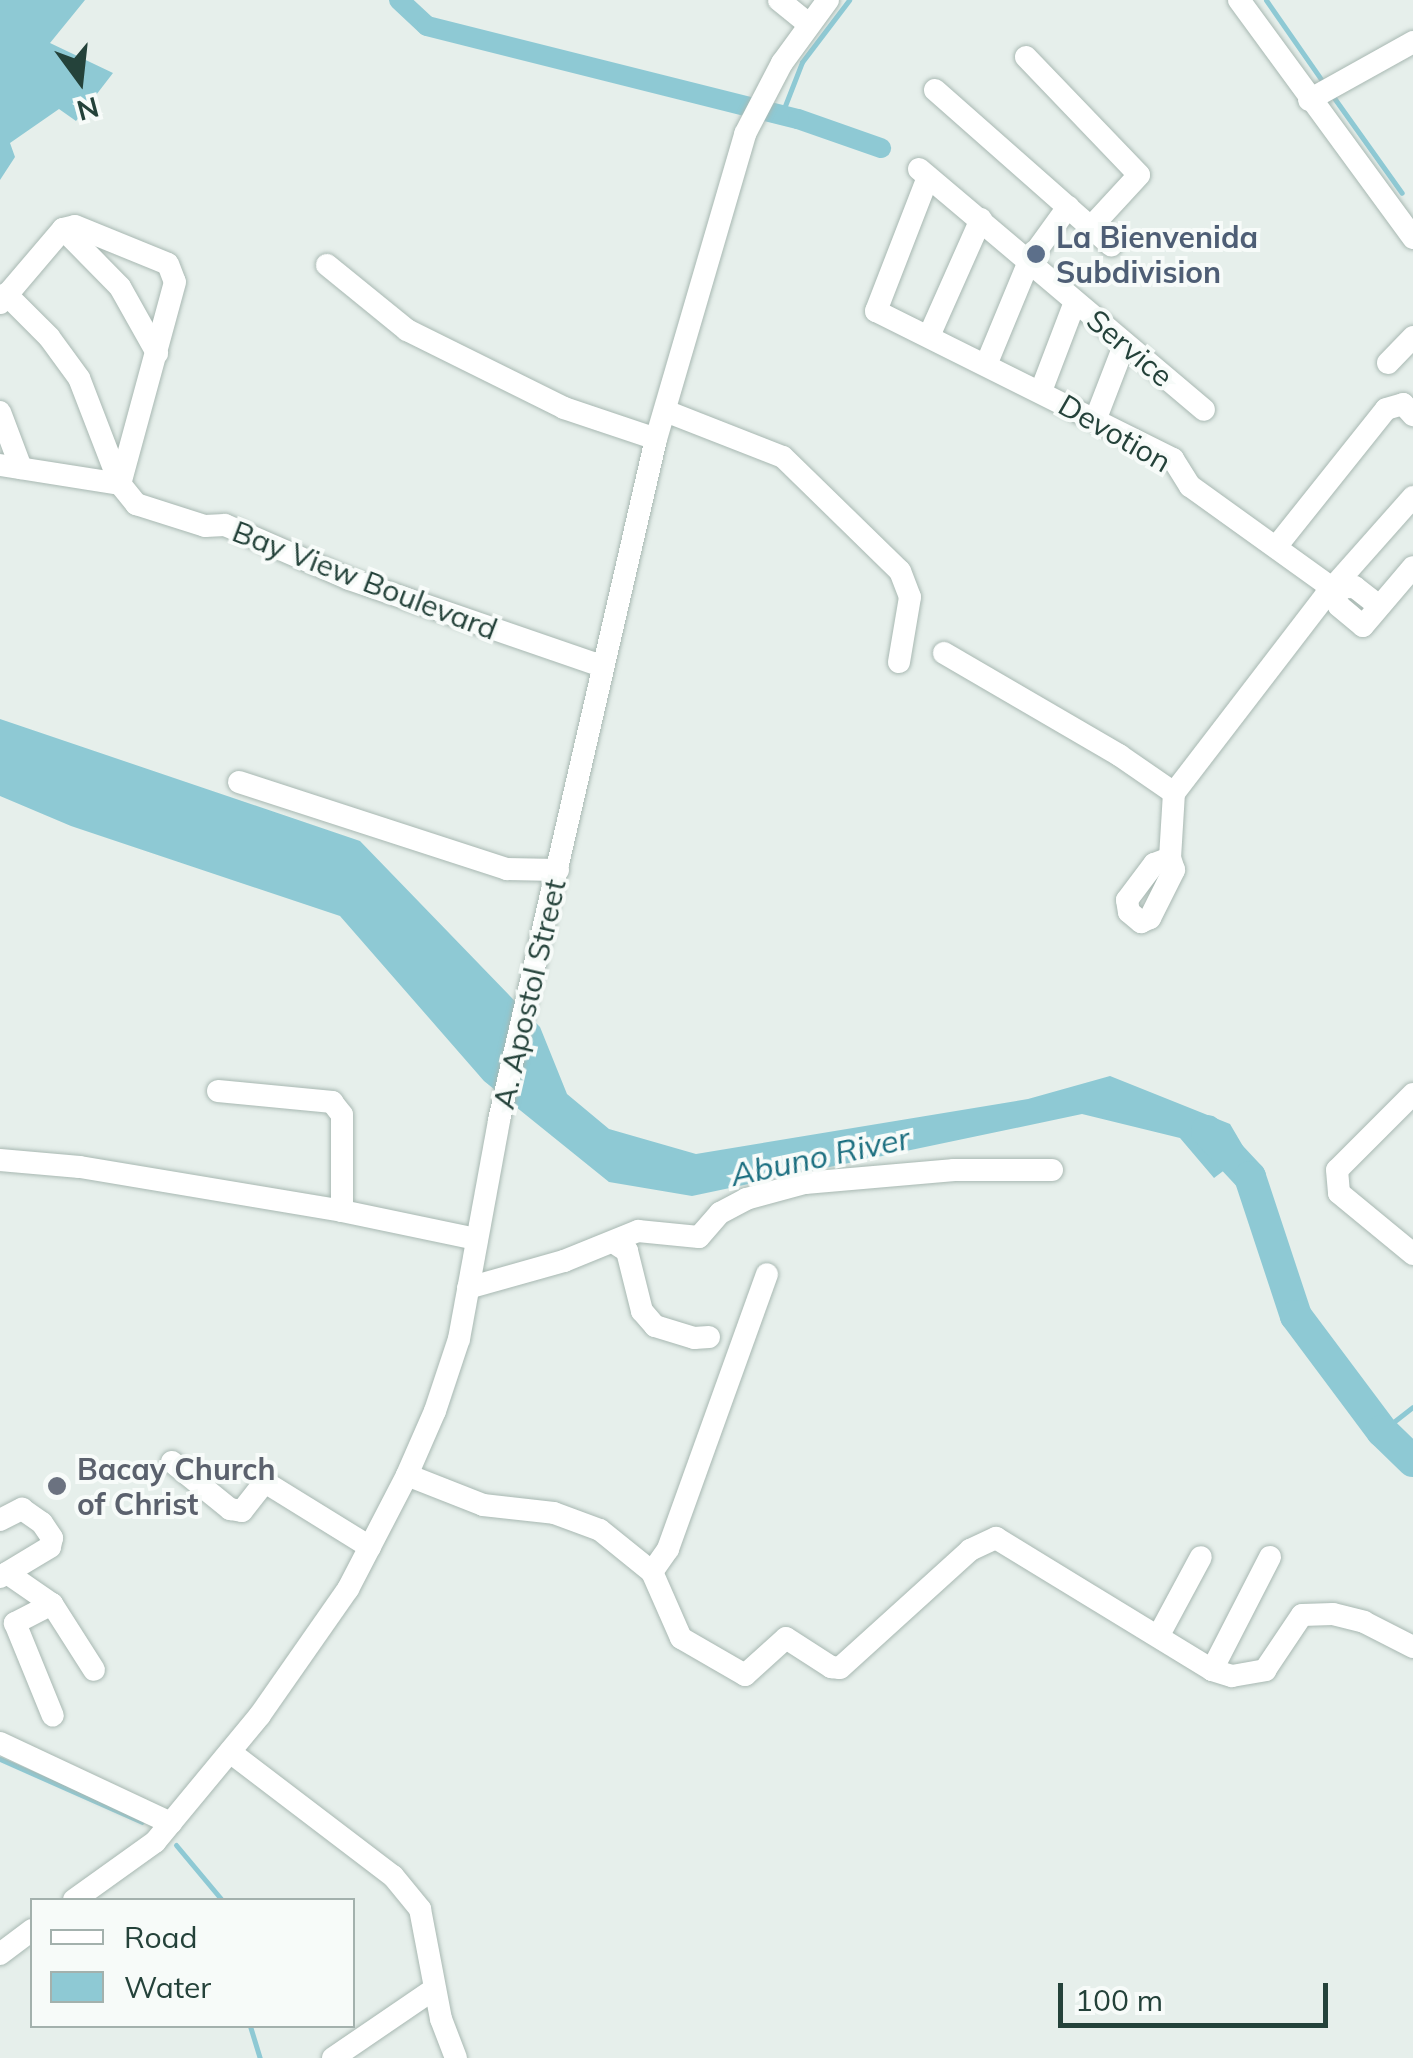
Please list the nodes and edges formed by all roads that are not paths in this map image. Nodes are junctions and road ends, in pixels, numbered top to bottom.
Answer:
1 (778, 0) edge
2 (828, 0) edge
3 (1240, 0) edge
4 (809, 24) junction
5 (1413, 42) edge
6 (1026, 57) dead end
7 (935, 90) dead end
8 (1309, 100) junction
9 (1068, 207) junction
10 (981, 219) junction
11 (1091, 227) junction
12 (64, 229) junction
13 (1413, 238) edge
14 (1110, 245) dead end
15 (1029, 260) junction
16 (327, 265) dead end
17 (3, 299) edge
18 (1075, 302) junction
19 (876, 311) joint
20 (929, 336) junction
21 (1413, 337) edge
22 (1125, 343) junction
23 (156, 353) junction
24 (1388, 363) dead end
25 (986, 365) junction
26 (1041, 391) junction
27 (1204, 410) dead end
28 (0, 412) edge
29 (668, 412) junction
30 (1413, 415) edge
31 (1096, 418) junction
32 (138, 424) junction
33 (104, 436) junction
34 (656, 439) junction
35 (10, 466) edge
36 (120, 484) junction
37 (1413, 497) edge
38 (1276, 547) junction
39 (1413, 567) edge
40 (1332, 588) junction
41 (1379, 606) junction
42 (944, 653) dead end
43 (899, 662) dead end
44 (602, 666) junction
45 (239, 782) dead end
46 (1174, 792) junction
47 (1170, 858) dead end
48 (558, 870) junction
49 (218, 1091) dead end
50 (1413, 1094) edge
51 (0, 1160) edge
52 (1052, 1170) dead end
53 (342, 1210) junction
54 (476, 1239) junction
55 (614, 1242) junction
56 (1413, 1254) edge
57 (767, 1274) dead end
58 (468, 1288) junction
59 (710, 1338) dead end
60 (172, 1462) dead end
61 (407, 1475) junction
62 (0, 1520) edge
63 (370, 1547) junction
64 (1201, 1557) dead end
65 (1270, 1557) dead end
66 (652, 1572) junction
67 (4, 1575) edge
68 (52, 1604) junction
69 (1160, 1634) junction
70 (1413, 1646) edge
71 (94, 1670) dead end
72 (1212, 1670) junction
73 (53, 1716) dead end
74 (0, 1743) edge
75 (230, 1752) junction
76 (164, 1832) junction
77 (77, 1898) edge
78 (30, 1932) edge
79 (0, 1954) edge
80 (434, 1989) junction
81 (334, 2058) edge
82 (456, 2058) edge

1 - 4 street
2 - 4 street, A. Apostol Street
3 - 8 street
4 - 29 street, A. Apostol Street
5 - 8 street
6 - 11 street
7 - 9 street
8 - 13 street
9 - 11 street
9 - 15 street
10 - 15 street, Service
10 - 19 street, Service
10 - 20 street
11 - 14 street
12 - 17 street
12 - 23 street
12 - 23 street
15 - 18 street, Service
15 - 25 street
16 - 34 street
17 - 33 street
18 - 22 street, Service
18 - 26 street
19 - 20 street, Devotion
20 - 25 street, Devotion
21 - 24 street
22 - 27 street, Service
22 - 31 street
23 - 32 street
25 - 26 street, Devotion
26 - 31 street, Devotion
28 - 35 street
29 - 34 street, A. Apostol Street
29 - 43 street
30 - 38 street
31 - 38 street, Devotion
32 - 33 street
32 - 36 street
33 - 36 street
34 - 44 street, A. Apostol Street
35 - 36 street
36 - 44 street, Bay View Boulevard
37 - 40 street
38 - 40 street, Devotion
39 - 41 street
40 - 41 street, Devotion
40 - 41 street, Devotion
40 - 46 street
42 - 46 street
44 - 48 street, A. Apostol Street
45 - 48 street
46 - 47 street
48 - 54 street, A. Apostol Street
49 - 53 street
50 - 56 street
51 - 53 street
52 - 55 street
53 - 54 street
54 - 58 street, A. Apostol Street
55 - 58 street
55 - 59 street
57 - 66 street
58 - 61 street, A. Apostol Street
60 - 63 street
61 - 63 street, A. Apostol Street
61 - 66 street
62 - 67 street
63 - 75 street, A. Apostol Street
64 - 69 street
65 - 72 street
66 - 69 street
67 - 68 street
68 - 71 street
68 - 73 street
69 - 72 street
70 - 72 street
74 - 76 street
75 - 76 street, A. Apostol Street
75 - 80 street
76 - 77 street, A. Apostol Street
78 - 79 street
80 - 81 street
80 - 82 street

